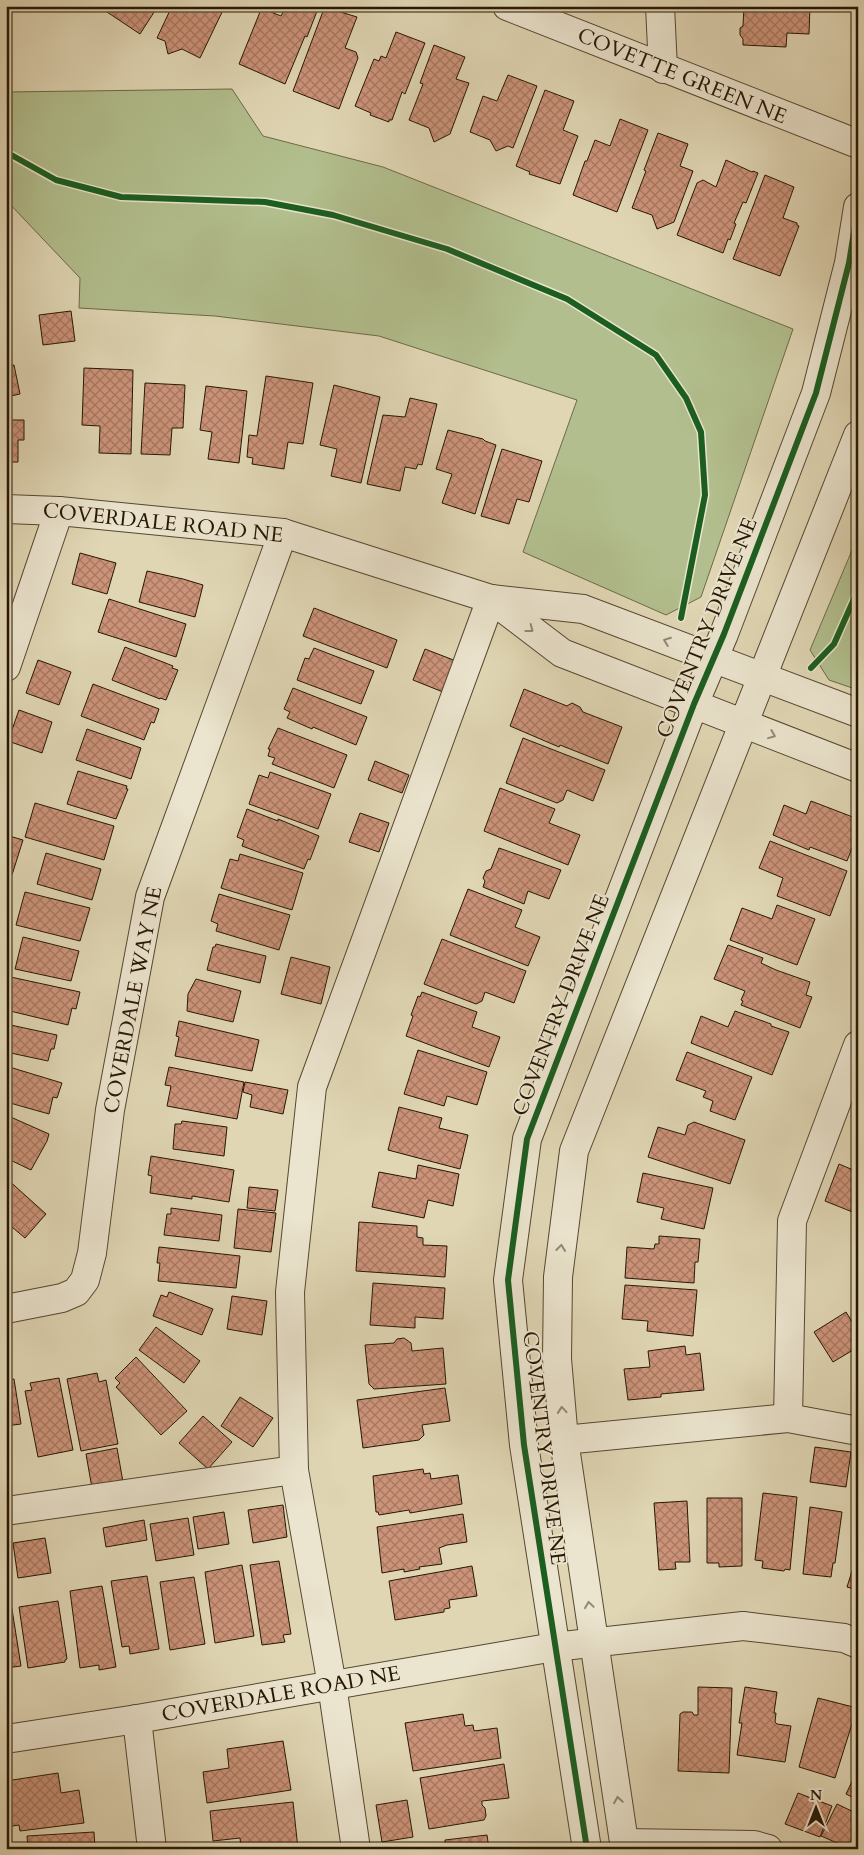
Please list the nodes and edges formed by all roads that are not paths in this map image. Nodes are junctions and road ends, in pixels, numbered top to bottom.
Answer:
1 (507, 6) edge
2 (660, 6) edge
3 (663, 69) junction
4 (858, 144) edge
5 (858, 207) edge
6 (849, 298) edge
7 (858, 435) edge
8 (6, 509) edge
9 (59, 511) junction
10 (283, 533) junction
11 (491, 600) junction
12 (713, 658) junction
13 (6, 667) edge
14 (761, 676) junction
15 (694, 704) junction
16 (858, 714) edge
17 (742, 723) junction
18 (858, 768) edge
19 (858, 1045) edge
20 (6, 1309) edge
21 (788, 1418) junction
22 (858, 1431) edge
23 (564, 1440) junction
24 (294, 1470) junction
25 (6, 1511) edge
26 (594, 1643) junction
27 (858, 1644) edge
28 (554, 1647) junction
29 (332, 1685) junction
30 (137, 1720) junction
31 (6, 1739) edge
32 (625, 1846) edge
33 (152, 1849) edge
34 (356, 1849) edge
35 (587, 1849) edge
36 (768, 1849) edge

1 - 3 street, COVETTE GREEN NE
2 - 3 street
3 - 4 street, COVETTE GREEN NE
5 - 6 street, COVENTRY DRIVE NE
6 - 12 street, COVENTRY DRIVE NE
7 - 14 street, COVENTRY DRIVE NE
8 - 9 street, COVERDALE ROAD NE
9 - 10 street, COVERDALE ROAD NE
9 - 13 street
10 - 11 street, COVERDALE ROAD NE
10 - 20 street, COVERDALE WAY NE
12 -> 11 street, COVERDALE ROAD NE
11 -> 15 street, COVERDALE ROAD NE
11 - 24 street
12 - 14 street, COVERDALE ROAD NE
12 - 15 street, COVENTRY DRIVE NE
14 - 16 street, COVERDALE ROAD NE
14 - 17 street, COVENTRY DRIVE NE
15 - 17 street, COVERDALE ROAD NE
15 - 28 street, COVENTRY DRIVE NE
17 -> 18 street, COVERDALE ROAD NE
23 -> 17 street, COVENTRY DRIVE NE
19 - 21 street
21 - 22 street
21 - 23 street
26 -> 23 street, COVENTRY DRIVE NE
24 - 25 street
24 - 29 street
26 - 27 street, COVERDALE ROAD NE
26 - 28 street, COVERDALE ROAD NE
32 -> 26 street, COVENTRY DRIVE NE
28 - 29 street, COVERDALE ROAD NE
28 - 35 street, COVENTRY DRIVE NE
29 - 30 street, COVERDALE ROAD NE
29 - 34 street
30 - 31 street, COVERDALE ROAD NE
30 - 33 street
32 - 36 street

